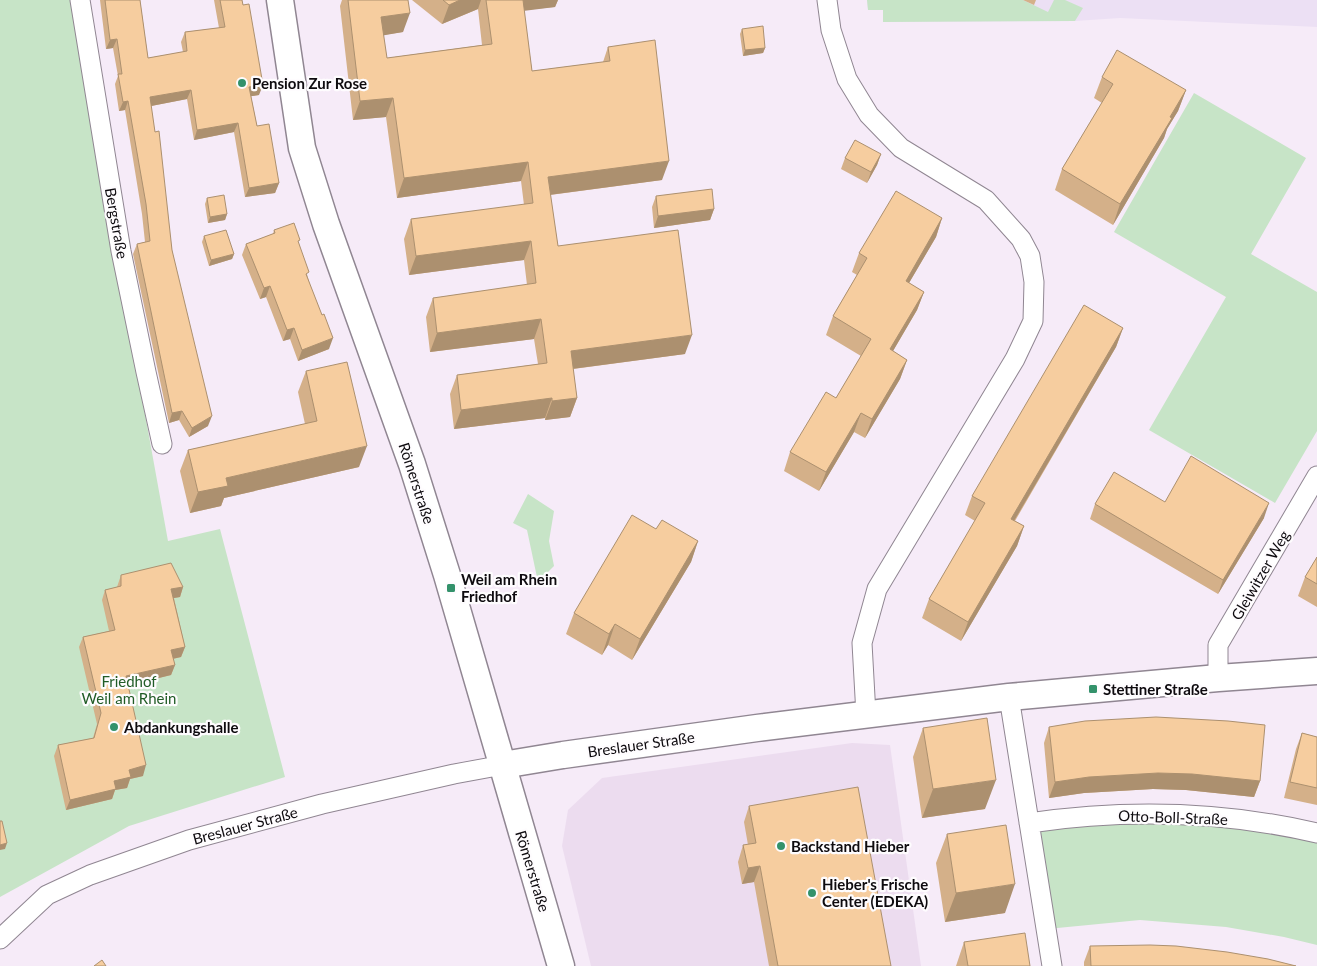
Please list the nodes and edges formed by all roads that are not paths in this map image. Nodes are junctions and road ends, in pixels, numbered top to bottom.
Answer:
1 (80, 0) edge
2 (280, 0) edge
3 (826, 0) edge
4 (162, 444) dead end
5 (1317, 476) edge
6 (1317, 671) edge
7 (1218, 678) junction
8 (1009, 697) junction
9 (866, 715) junction
10 (503, 765) junction
11 (1029, 823) junction
12 (1317, 833) edge
13 (0, 939) edge
14 (561, 966) edge
15 (1052, 966) edge

1 - 4 street, Bergstraße
2 - 10 street, Römerstraße
3 - 9 street
5 - 7 street, Gleiwitzer Weg
6 - 7 street, Breslauer Straße
7 - 8 street, Breslauer Straße
8 - 9 street, Breslauer Straße
8 - 11 street
9 - 10 street, Breslauer Straße
10 - 13 street, Breslauer Straße
10 - 14 street, Römerstraße
11 - 12 street, Otto-Boll-Straße
11 - 15 street

